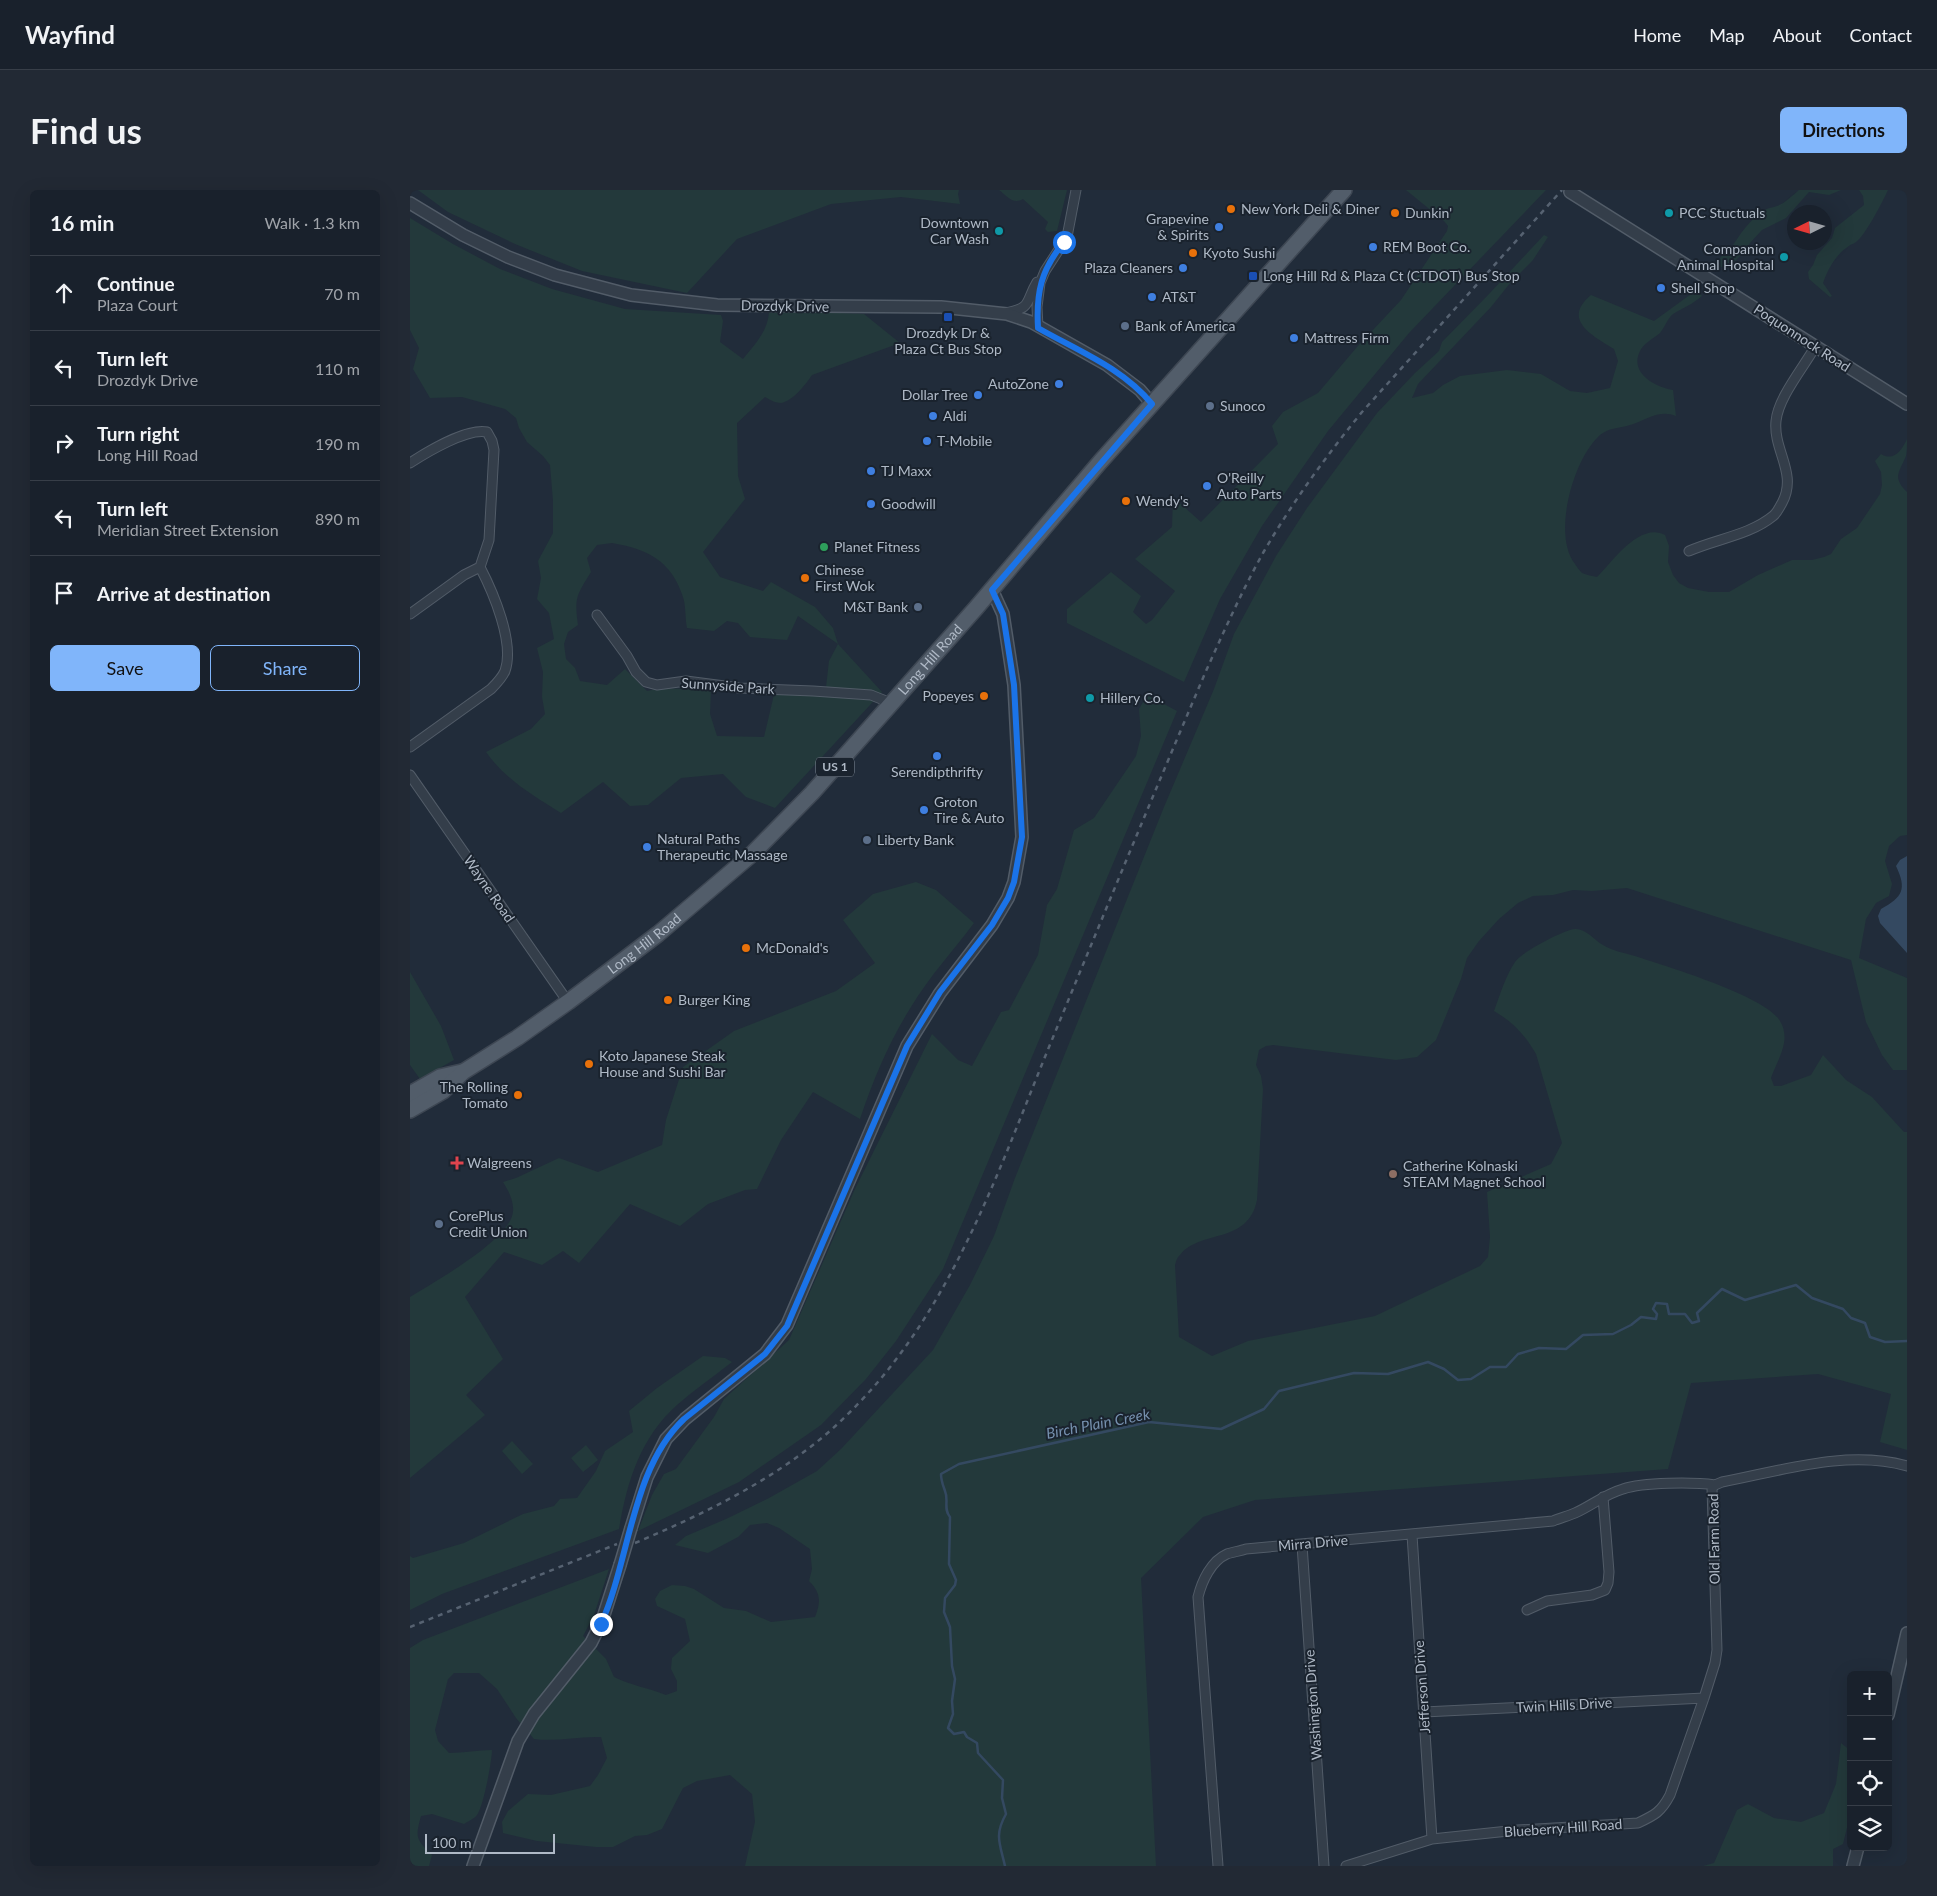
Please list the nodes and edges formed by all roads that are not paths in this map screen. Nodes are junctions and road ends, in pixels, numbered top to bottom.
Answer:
1 (1076, 190) edge
2 (1344, 190) edge
3 (1570, 192) dead end
4 (410, 203) edge
5 (1045, 271) junction
6 (1004, 314) junction
7 (1038, 328) junction
8 (1815, 347) junction
9 (1152, 404) junction
10 (1907, 404) edge
11 (410, 463) edge
12 (1689, 551) dead end
13 (480, 567) junction
14 (992, 590) junction
15 (410, 614) edge
16 (597, 615) dead end
17 (891, 703) junction
18 (410, 747) edge
19 (410, 775) edge
20 (568, 1002) junction
21 (463, 1072) junction
22 (410, 1094) edge
23 (410, 1110) edge
24 (1907, 1466) edge
25 (1715, 1485) junction
26 (1603, 1497) junction
27 (1412, 1535) junction
28 (1302, 1545) junction
29 (1527, 1610) dead end
30 (1907, 1633) edge
31 (1704, 1698) junction
32 (1892, 1698) edge
33 (1424, 1712) junction
34 (1432, 1839) junction
35 (1857, 1851) edge
36 (473, 1866) edge
37 (1218, 1866) edge
38 (1324, 1866) edge
39 (1346, 1866) edge
40 (1853, 1866) edge

1 - 5 street
2 - 9 main road, Long Hill Road / US 1
3 - 8 street, Poquonnock Road
4 - 6 street, Drozdyk Drive
5 - 6 street
5 - 7 street
6 - 7 street, Drozdyk Drive
7 - 9 street, Drozdyk Drive
8 - 10 street, Poquonnock Road
8 - 12 street
9 - 14 main road, Long Hill Road / US 1
11 - 13 street
13 - 15 street
13 - 18 street
14 - 17 main road, Long Hill Road / US 1
14 - 36 street, bridge
16 - 17 street, Sunnyside Park
17 - 20 main road, Long Hill Road / US 1
19 - 20 street, Wayne Road
20 - 21 main road, Long Hill Road / US 1
21 - 22 main road, Long Hill Road / US 1
21 - 23 main road, Long Hill Road / US 1
24 - 25 street, Old Farm Road
25 - 26 street, Mirra Drive
25 - 31 street, Old Farm Road
26 - 27 street, Mirra Drive
26 - 29 street
27 - 28 street, Mirra Drive
27 - 33 street, Jefferson Drive
28 - 37 street, Mirra Drive
28 - 38 street, Washington Drive
30 - 32 street
31 - 33 street, Twin Hills Drive
31 - 34 street, Blueberry Hill Road
33 - 34 street, Jefferson Drive
34 - 39 street, Blueberry Hill Road
35 - 40 street

